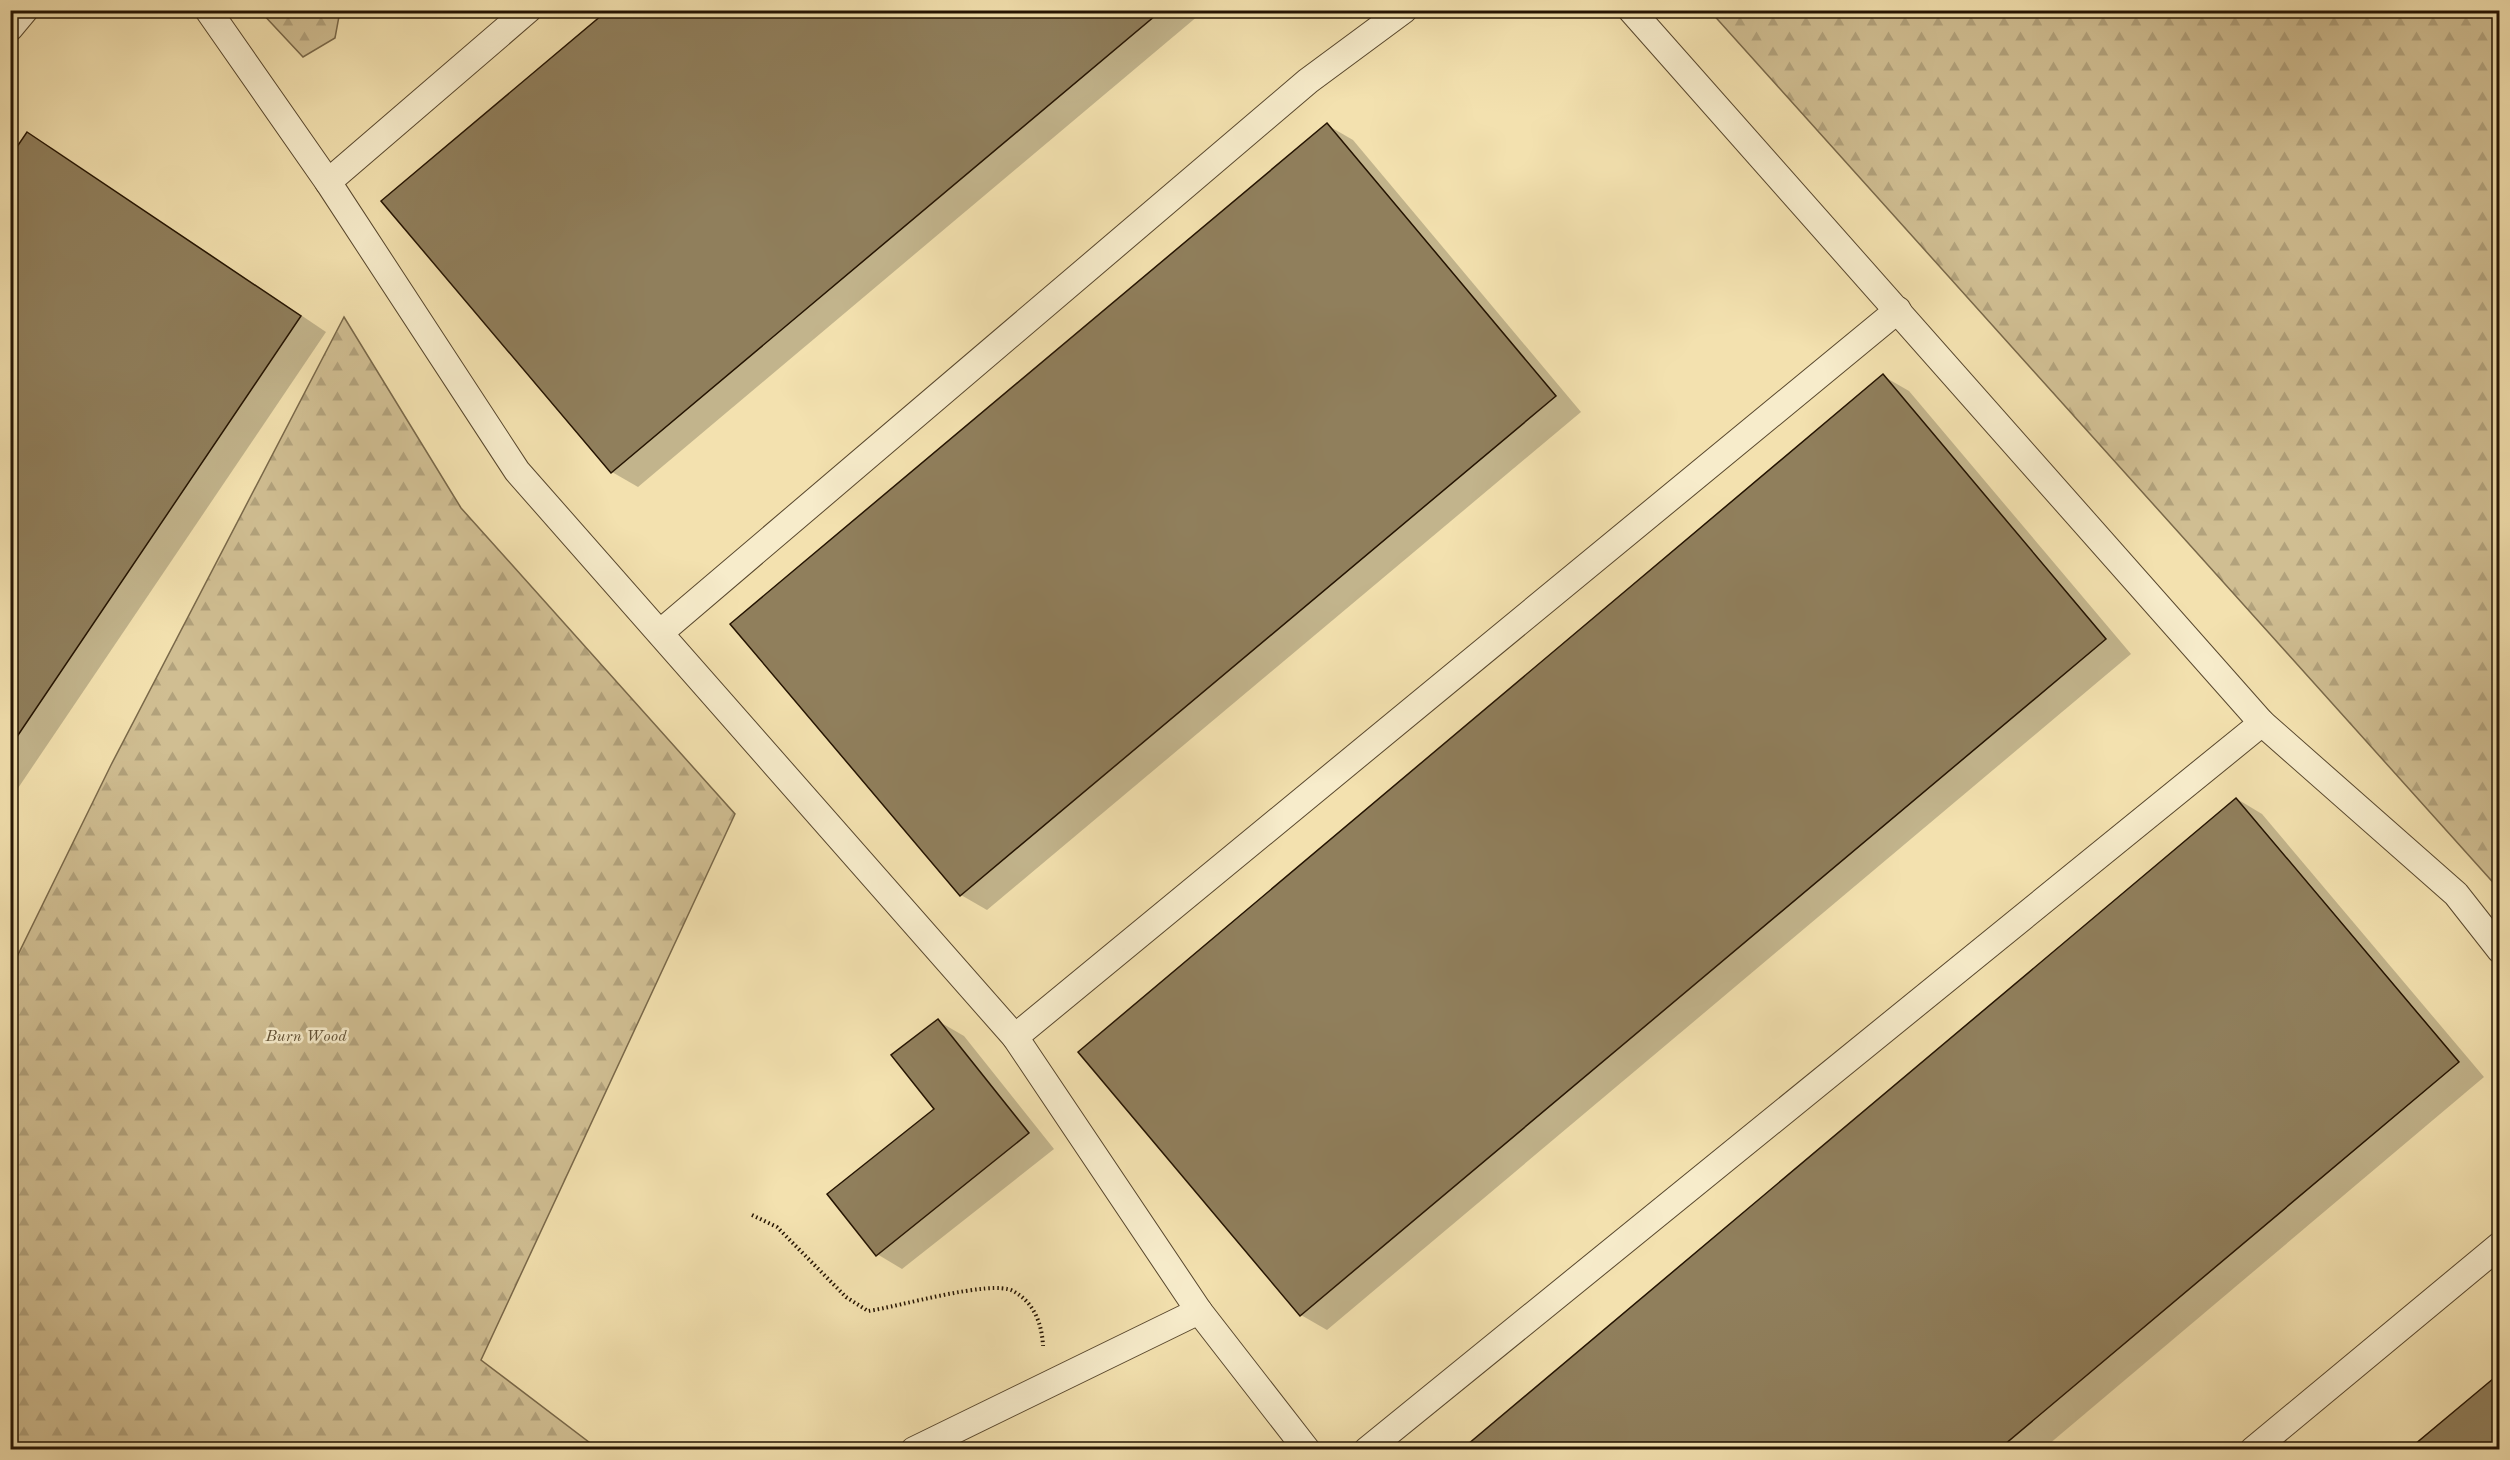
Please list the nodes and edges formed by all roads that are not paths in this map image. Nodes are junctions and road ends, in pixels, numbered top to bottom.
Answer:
1 (25, 10) edge
2 (208, 10) edge
3 (528, 10) edge
4 (1404, 10) edge
5 (1631, 10) edge
6 (10, 28) edge
7 (328, 182) junction
8 (1898, 310) junction
9 (661, 632) junction
10 (2262, 723) junction
11 (2499, 950) edge
12 (1015, 1037) junction
13 (2499, 1245) edge
14 (1199, 1311) junction
15 (914, 1449) edge
16 (1307, 1449) edge
17 (1367, 1449) edge
18 (2253, 1449) edge

1 - 6 lane
2 - 7 lane
3 - 7 lane
4 - 9 lane
5 - 8 lane
7 - 9 lane
8 - 10 lane
8 - 12 lane
9 - 12 lane
10 - 11 lane
10 - 17 lane
12 - 14 lane
13 - 18 lane
14 - 15 lane
14 - 16 lane

